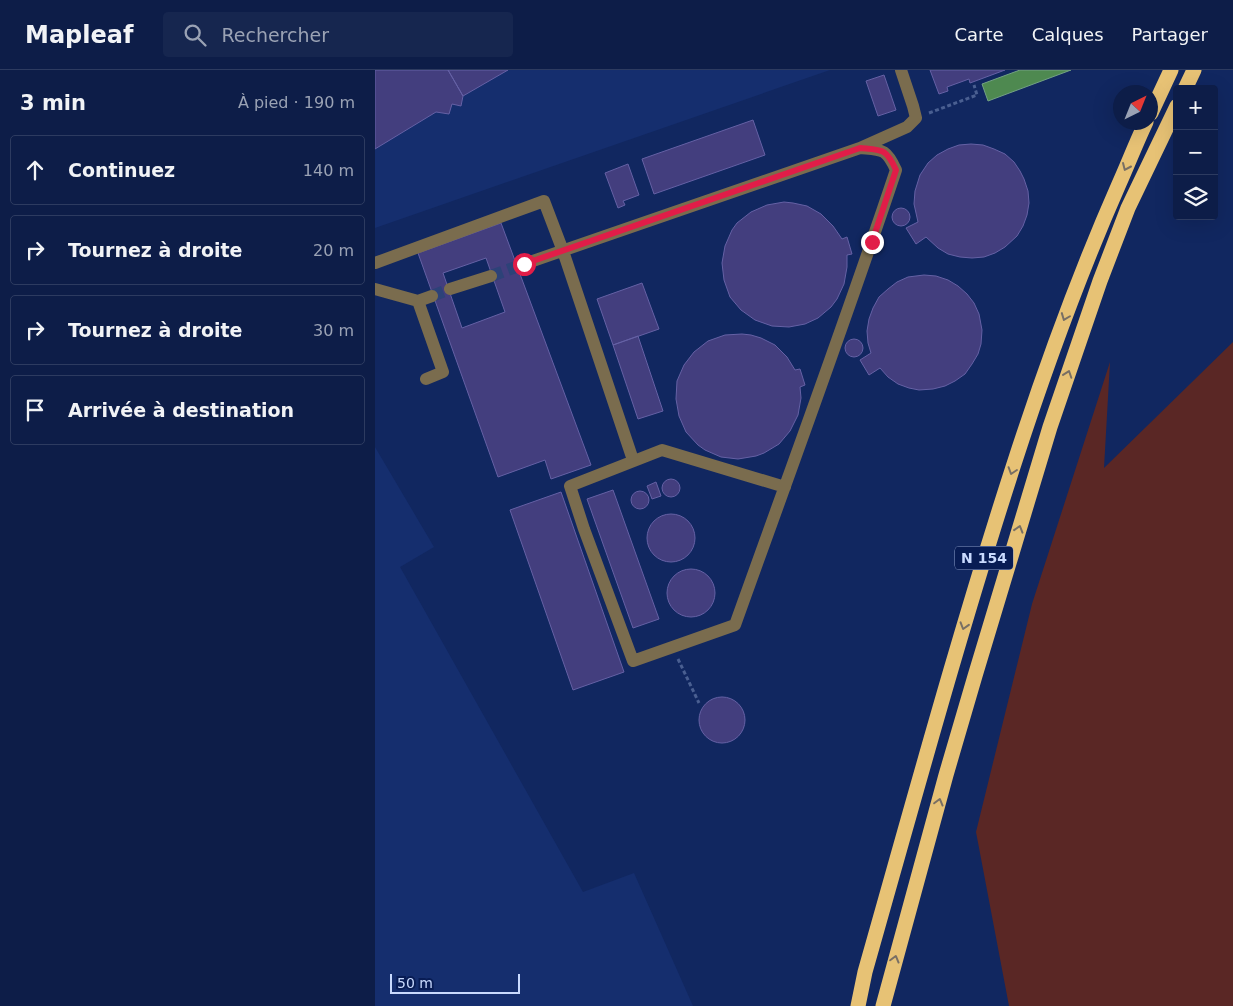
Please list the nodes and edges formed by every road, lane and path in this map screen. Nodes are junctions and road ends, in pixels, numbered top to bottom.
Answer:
1 (901, 70) edge
2 (1171, 70) edge
3 (1193, 70) edge
4 (974, 85) dead end
5 (1187, 85) edge
6 (1158, 98) edge
7 (1173, 115) edge
8 (916, 118) junction
9 (1142, 130) edge
10 (860, 148) junction
11 (563, 251) junction
12 (375, 263) edge
13 (524, 264) tunnel mouth
14 (491, 276) tunnel mouth
15 (375, 289) edge
16 (450, 289) tunnel mouth
17 (432, 296) tunnel mouth
18 (418, 301) junction
19 (427, 379) dead end
20 (633, 460) junction
21 (785, 487) junction
22 (672, 647) junction
23 (699, 703) dead end
24 (858, 1006) edge
25 (883, 1006) edge

1 - 8 lane
2 - 6 highway
3 - 5 highway
4 - 8 path
25 -> 7 highway, N 154
8 - 10 lane
9 -> 24 highway, N 154
10 - 11 lane
10 - 21 lane
11 - 12 lane
11 - 13 lane
11 - 20 lane
14 - 16 lane
15 - 18 lane
17 - 18 lane
18 - 19 lane
20 - 21 lane
20 - 22 lane
21 - 22 lane
22 - 23 path

